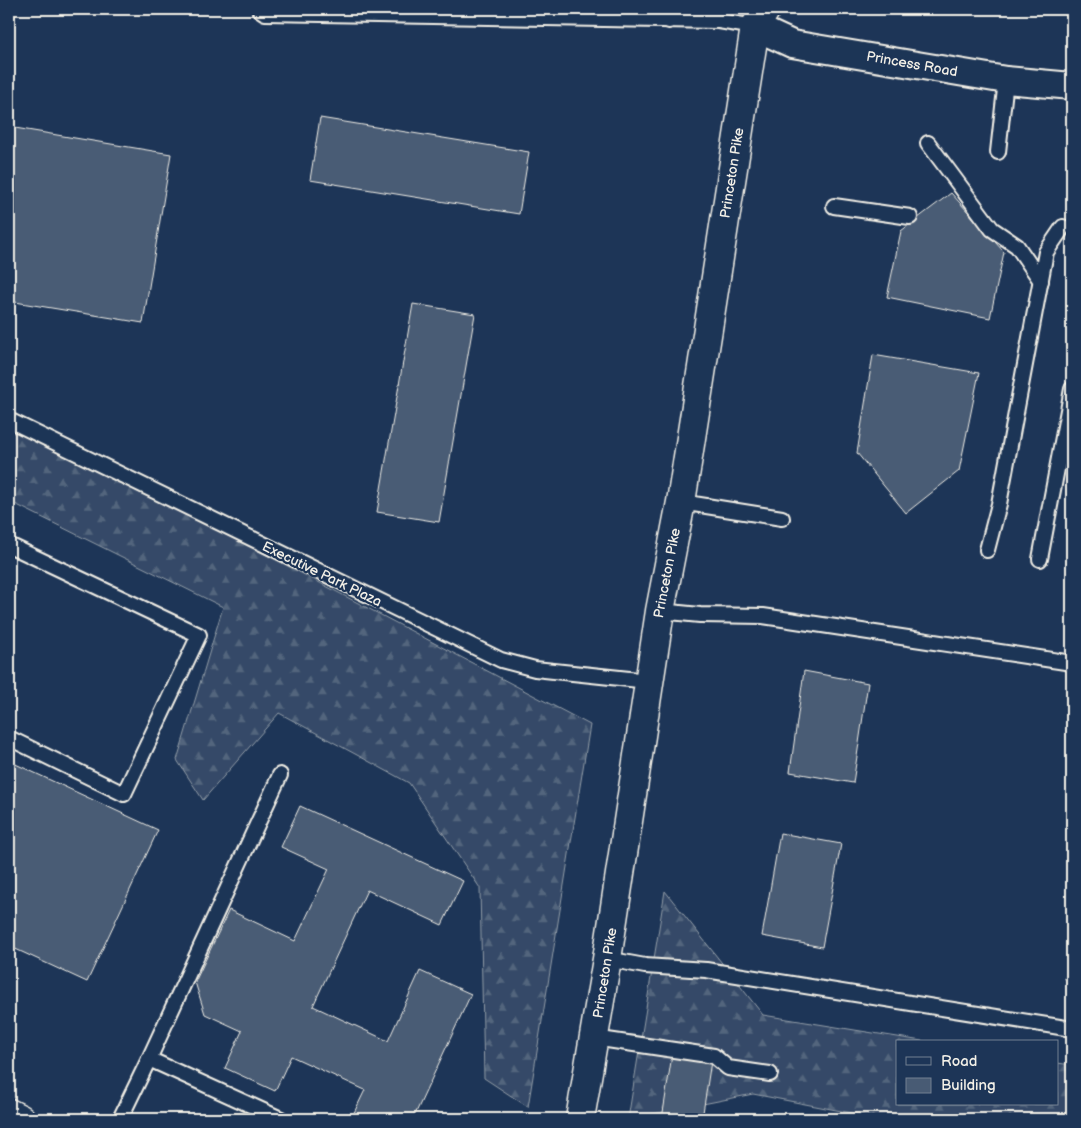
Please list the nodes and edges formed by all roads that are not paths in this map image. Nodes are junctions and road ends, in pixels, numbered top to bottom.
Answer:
1 (259, 9) edge
2 (669, 15) edge
3 (756, 15) edge
4 (1006, 80) junction
5 (1072, 86) edge
6 (928, 143) dead end
7 (998, 152) dead end
8 (834, 206) dead end
9 (910, 217) dead end
10 (980, 221) dead end
11 (1063, 227) dead end
12 (992, 229) junction
13 (1041, 281) junction
14 (1072, 388) edge
15 (9, 420) edge
16 (681, 502) junction
17 (782, 518) dead end
18 (9, 545) edge
19 (987, 550) dead end
20 (1040, 559) dead end
21 (660, 611) junction
22 (1072, 663) edge
23 (648, 681) junction
24 (9, 738) edge
25 (280, 775) dead end
26 (608, 959) junction
27 (1072, 1029) edge
28 (594, 1038) junction
29 (149, 1059) junction
30 (770, 1074) dead end
31 (9, 1113) edge
32 (22, 1119) edge
33 (120, 1119) edge
34 (281, 1119) edge
35 (580, 1119) edge

1 - 2 lane
2 - 3 lane
3 - 4 street, Princess Road
3 - 16 main road, Princeton Pike
4 - 5 street, Princess Road
4 - 7 lane
6 - 12 lane
8 - 9 lane
10 - 12 lane
11 - 13 lane
12 - 13 lane
13 - 19 lane
14 - 20 lane
15 - 23 lane, Executive Park Plaza
16 - 17 lane
16 - 21 main road, Princeton Pike
18 - 24 lane
21 - 22 lane
21 - 23 main road, Princeton Pike
23 - 26 main road, Princeton Pike
25 - 29 lane
26 - 27 lane
26 - 28 main road, Princeton Pike
28 - 30 lane
28 - 35 main road, Princeton Pike
29 - 33 lane
29 - 34 lane
31 - 32 main road

